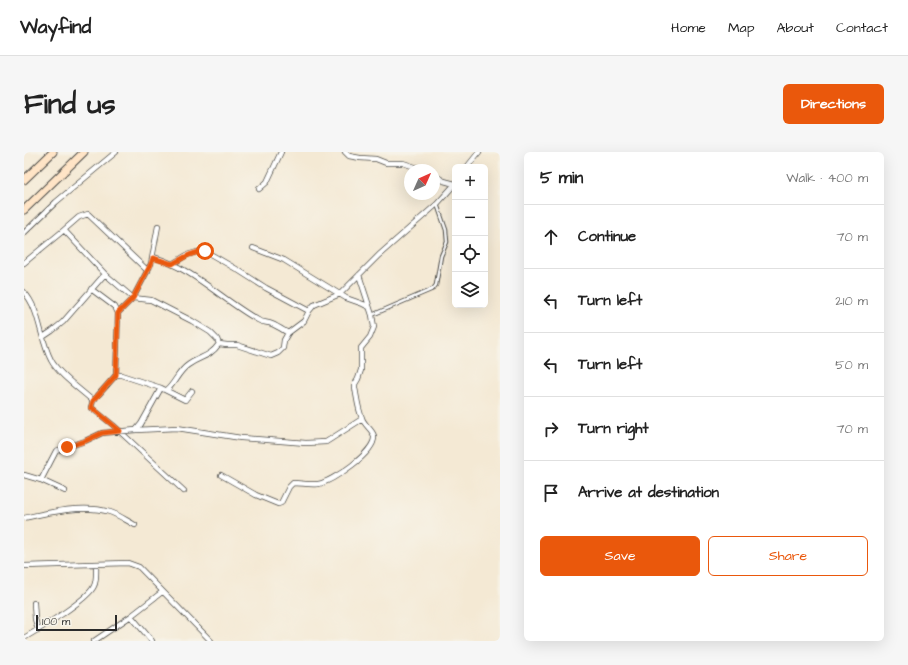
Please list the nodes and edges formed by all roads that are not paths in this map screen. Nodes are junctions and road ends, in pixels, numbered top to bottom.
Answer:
1 (53, 152) edge
2 (84, 152) edge
3 (116, 152) edge
4 (281, 152) edge
5 (344, 152) edge
6 (479, 152) edge
7 (406, 164) edge
8 (469, 164) edge
9 (440, 179) edge
10 (24, 180) edge
11 (259, 188) dead end
12 (437, 204) junction
13 (24, 210) edge
14 (158, 226) dead end
15 (64, 230) junction
16 (24, 233) edge
17 (254, 248) dead end
18 (153, 258) junction
19 (24, 264) edge
20 (172, 264) junction
21 (148, 271) junction
22 (105, 274) junction
23 (359, 275) junction
24 (91, 289) junction
25 (24, 292) edge
26 (340, 294) junction
27 (133, 298) junction
28 (370, 307) junction
29 (309, 311) junction
30 (118, 313) junction
31 (372, 315) junction
32 (288, 333) junction
33 (42, 337) junction
34 (219, 344) junction
35 (116, 375) junction
36 (161, 388) junction
37 (167, 390) junction
38 (192, 391) dead end
39 (93, 401) junction
40 (362, 419) junction
41 (136, 430) junction
42 (120, 431) junction
43 (24, 475) edge
44 (221, 475) dead end
45 (41, 480) junction
46 (65, 491) dead end
47 (184, 491) dead end
48 (24, 518) edge
49 (135, 525) dead end
50 (96, 564) junction
51 (24, 566) edge
52 (162, 592) junction
53 (34, 603) dead end
54 (131, 616) junction
55 (38, 630) junction
56 (24, 638) edge
57 (94, 641) edge
58 (152, 641) edge
59 (211, 641) edge

1 - 10 main road
2 - 13 main road
3 - 16 street
4 - 11 street
5 - 7 street
6 - 8 street
9 - 12 street
12 - 23 street
12 - 31 lane
14 - 18 street
15 - 19 street
15 - 21 street
15 - 22 street
17 - 26 street
18 - 20 street
18 - 21 street
20 - 29 street
20 - 32 street
21 - 27 street
22 - 24 street
22 - 27 street
23 - 26 street
23 - 28 street
24 - 30 street
24 - 33 street
25 - 33 street
26 - 28 street
26 - 29 street
27 - 30 street
27 - 34 street
28 - 31 street
29 - 32 street
30 - 35 street
31 - 40 street
32 - 34 street
33 - 39 street
34 - 37 street
35 - 36 street
35 - 39 street
36 - 37 street
36 - 41 street
37 - 38 street
39 - 42 street
40 - 41 street
40 - 44 street
41 - 42 street
42 - 45 street
42 - 47 street
43 - 45 street
45 - 46 street
48 - 49 street
50 - 51 street
50 - 52 street
50 - 55 street
52 - 54 street
52 - 59 street
53 - 55 street
54 - 57 street
54 - 58 street
55 - 56 street

